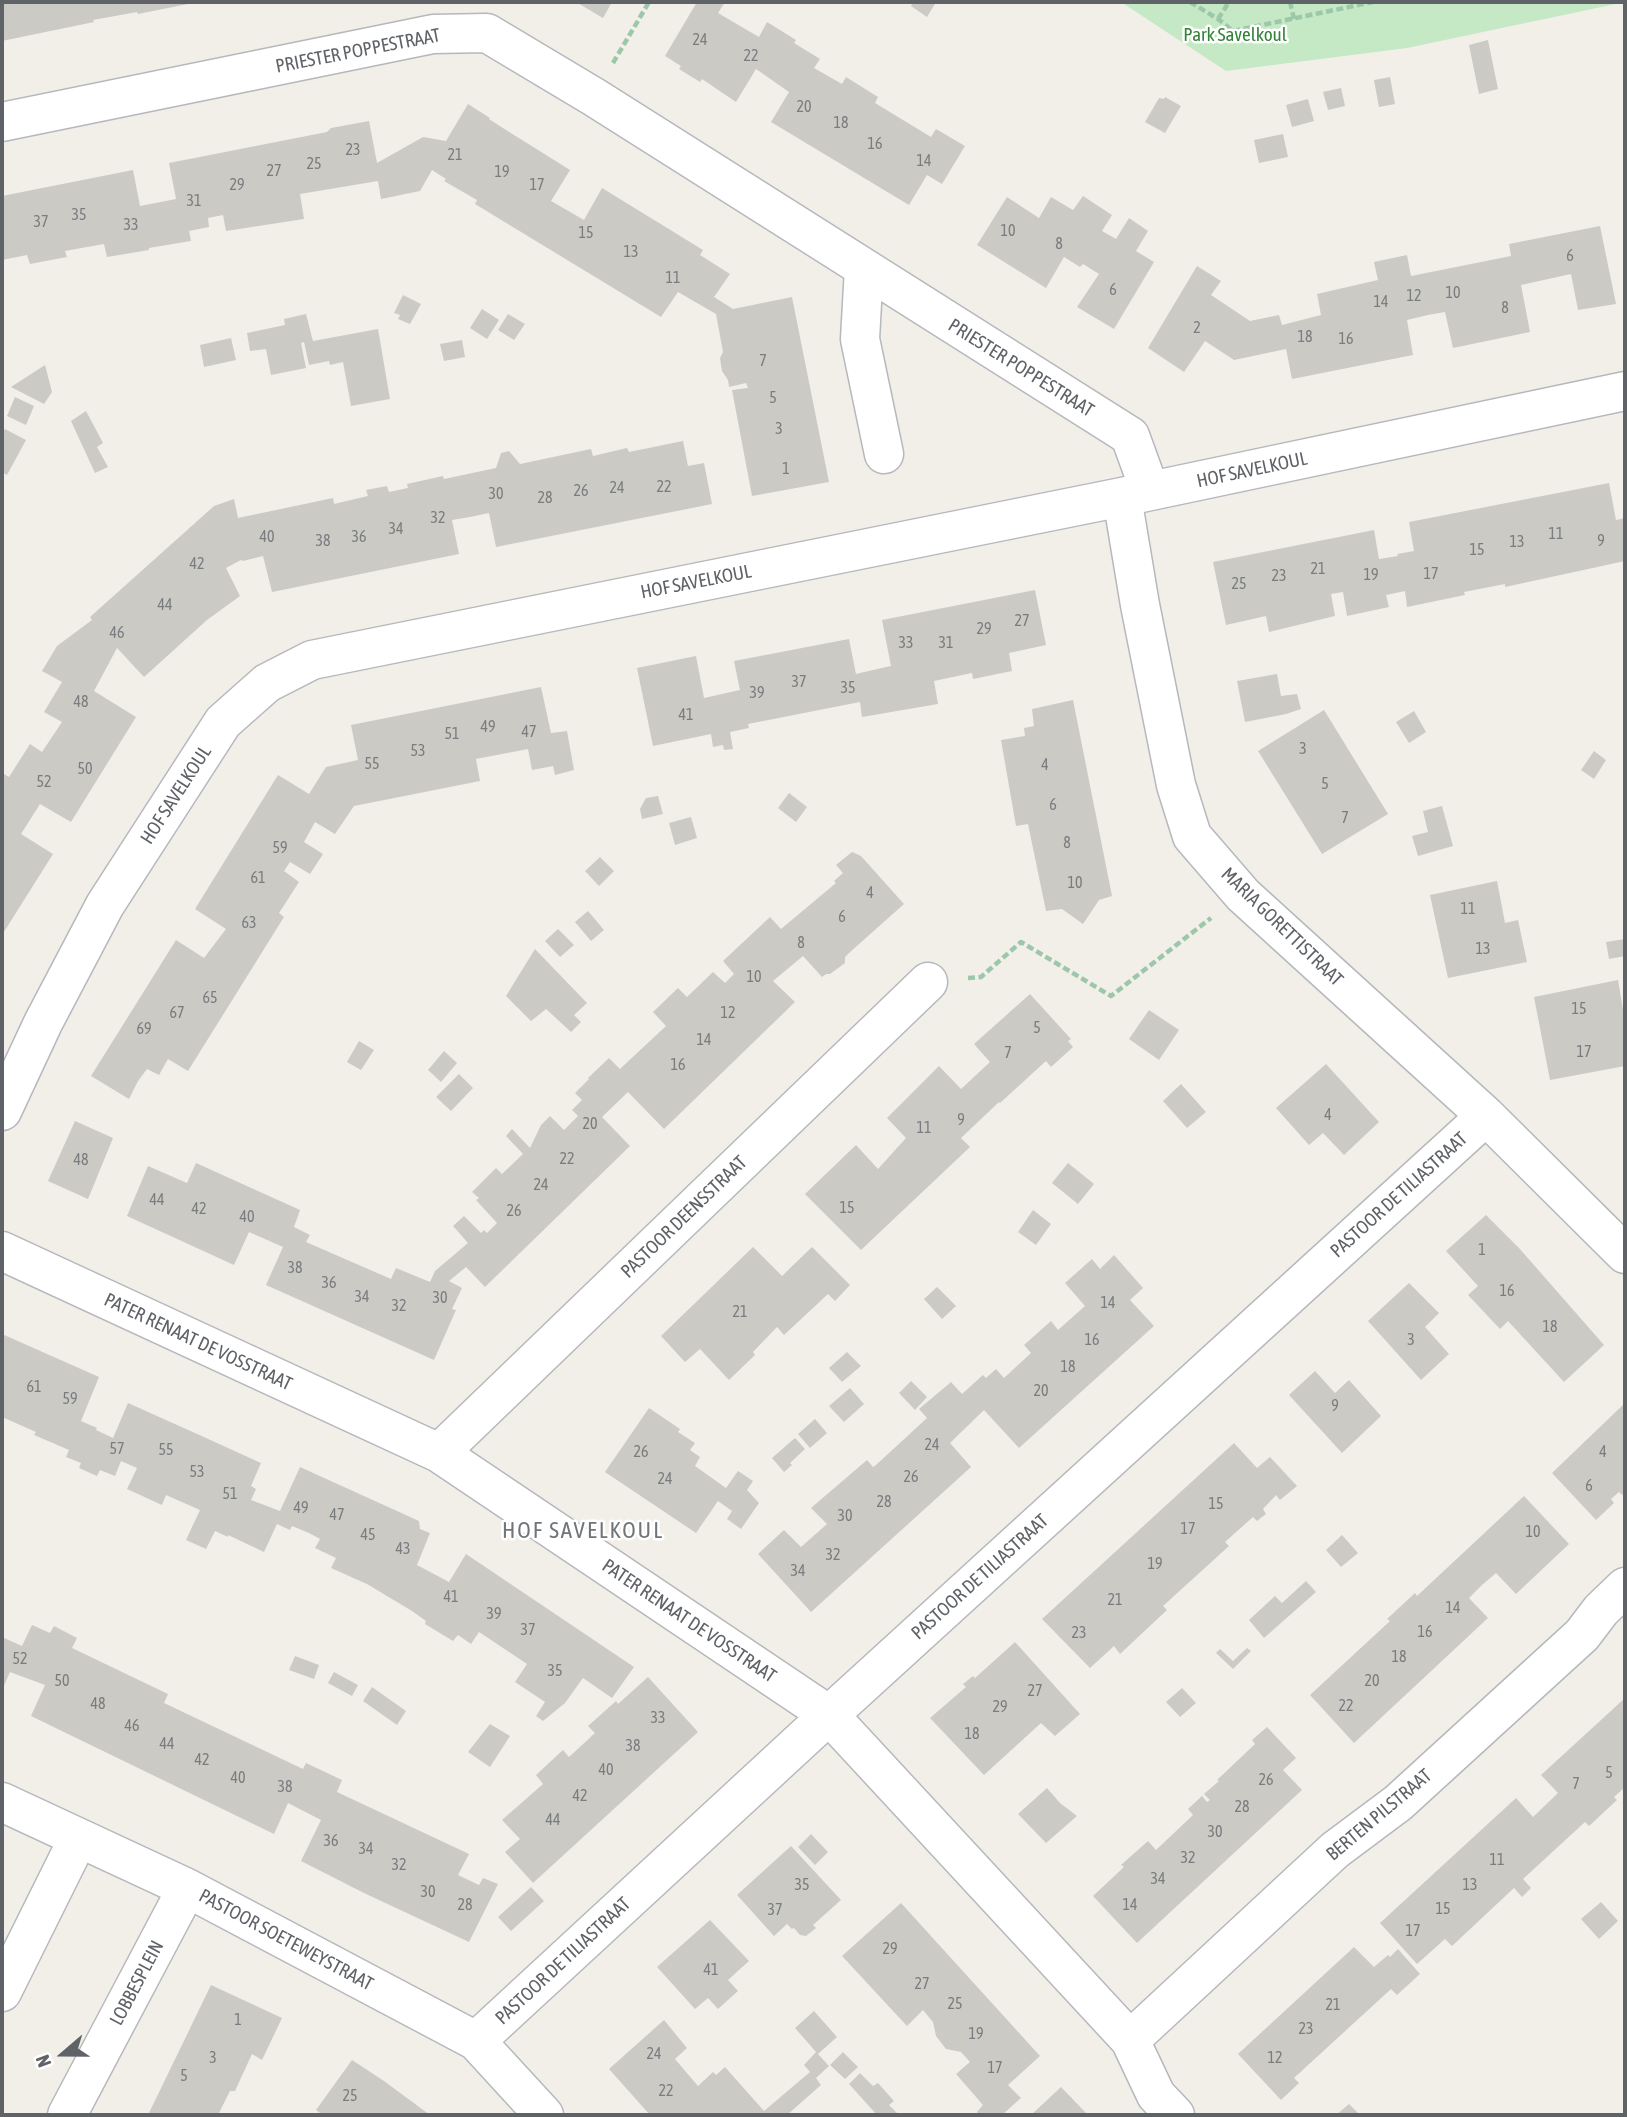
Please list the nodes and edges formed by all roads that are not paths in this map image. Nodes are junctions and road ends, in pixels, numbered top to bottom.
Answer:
1 (2, 122) edge
2 (863, 268) junction
3 (1625, 391) edge
4 (884, 454) dead end
5 (1136, 494) junction
6 (928, 982) road end
7 (2, 1111) edge
8 (1486, 1116) junction
9 (2, 1251) edge
10 (1625, 1254) edge
11 (439, 1452) junction
12 (1625, 1587) edge
13 (829, 1715) junction
14 (2, 1802) edge
15 (78, 1839) junction
16 (187, 1888) junction
17 (2, 1992) edge
18 (1130, 2040) junction
19 (476, 2041) junction
20 (67, 2115) edge
21 (544, 2115) edge
22 (1175, 2115) edge

1 - 2 street, PRIESTER POPPESTRAAT
2 - 4 street
2 - 5 street, PRIESTER POPPESTRAAT
3 - 5 street, HOF SAVELKOUL
5 - 7 street, HOF SAVELKOUL
5 - 8 street, MARIA GORETTISTRAAT
6 - 11 street, PASTOOR DEENSSTRAAT
8 - 10 street, MARIA GORETTISTRAAT
8 - 13 street, PASTOOR DE TILIASTRAAT
9 - 11 street, PATER RENAAT DE VOSSTRAAT
11 - 13 street, PATER RENAAT DE VOSSTRAAT
12 - 18 street, BERTEN PILSTRAAT
13 - 18 street, PATER RENAAT DE VOSSTRAAT
13 - 19 street, PASTOOR DE TILIASTRAAT
14 - 15 street, PASTOOR SOETEWEYSTRAAT
15 - 16 street, PASTOOR SOETEWEYSTRAAT
15 - 17 street
16 - 19 street, PASTOOR SOETEWEYSTRAAT
16 - 20 street, LOBBESPLEIN
18 - 22 street, PATER RENAAT DE VOSSTRAAT
19 - 21 street, PASTOOR SOETEWEYSTRAAT

